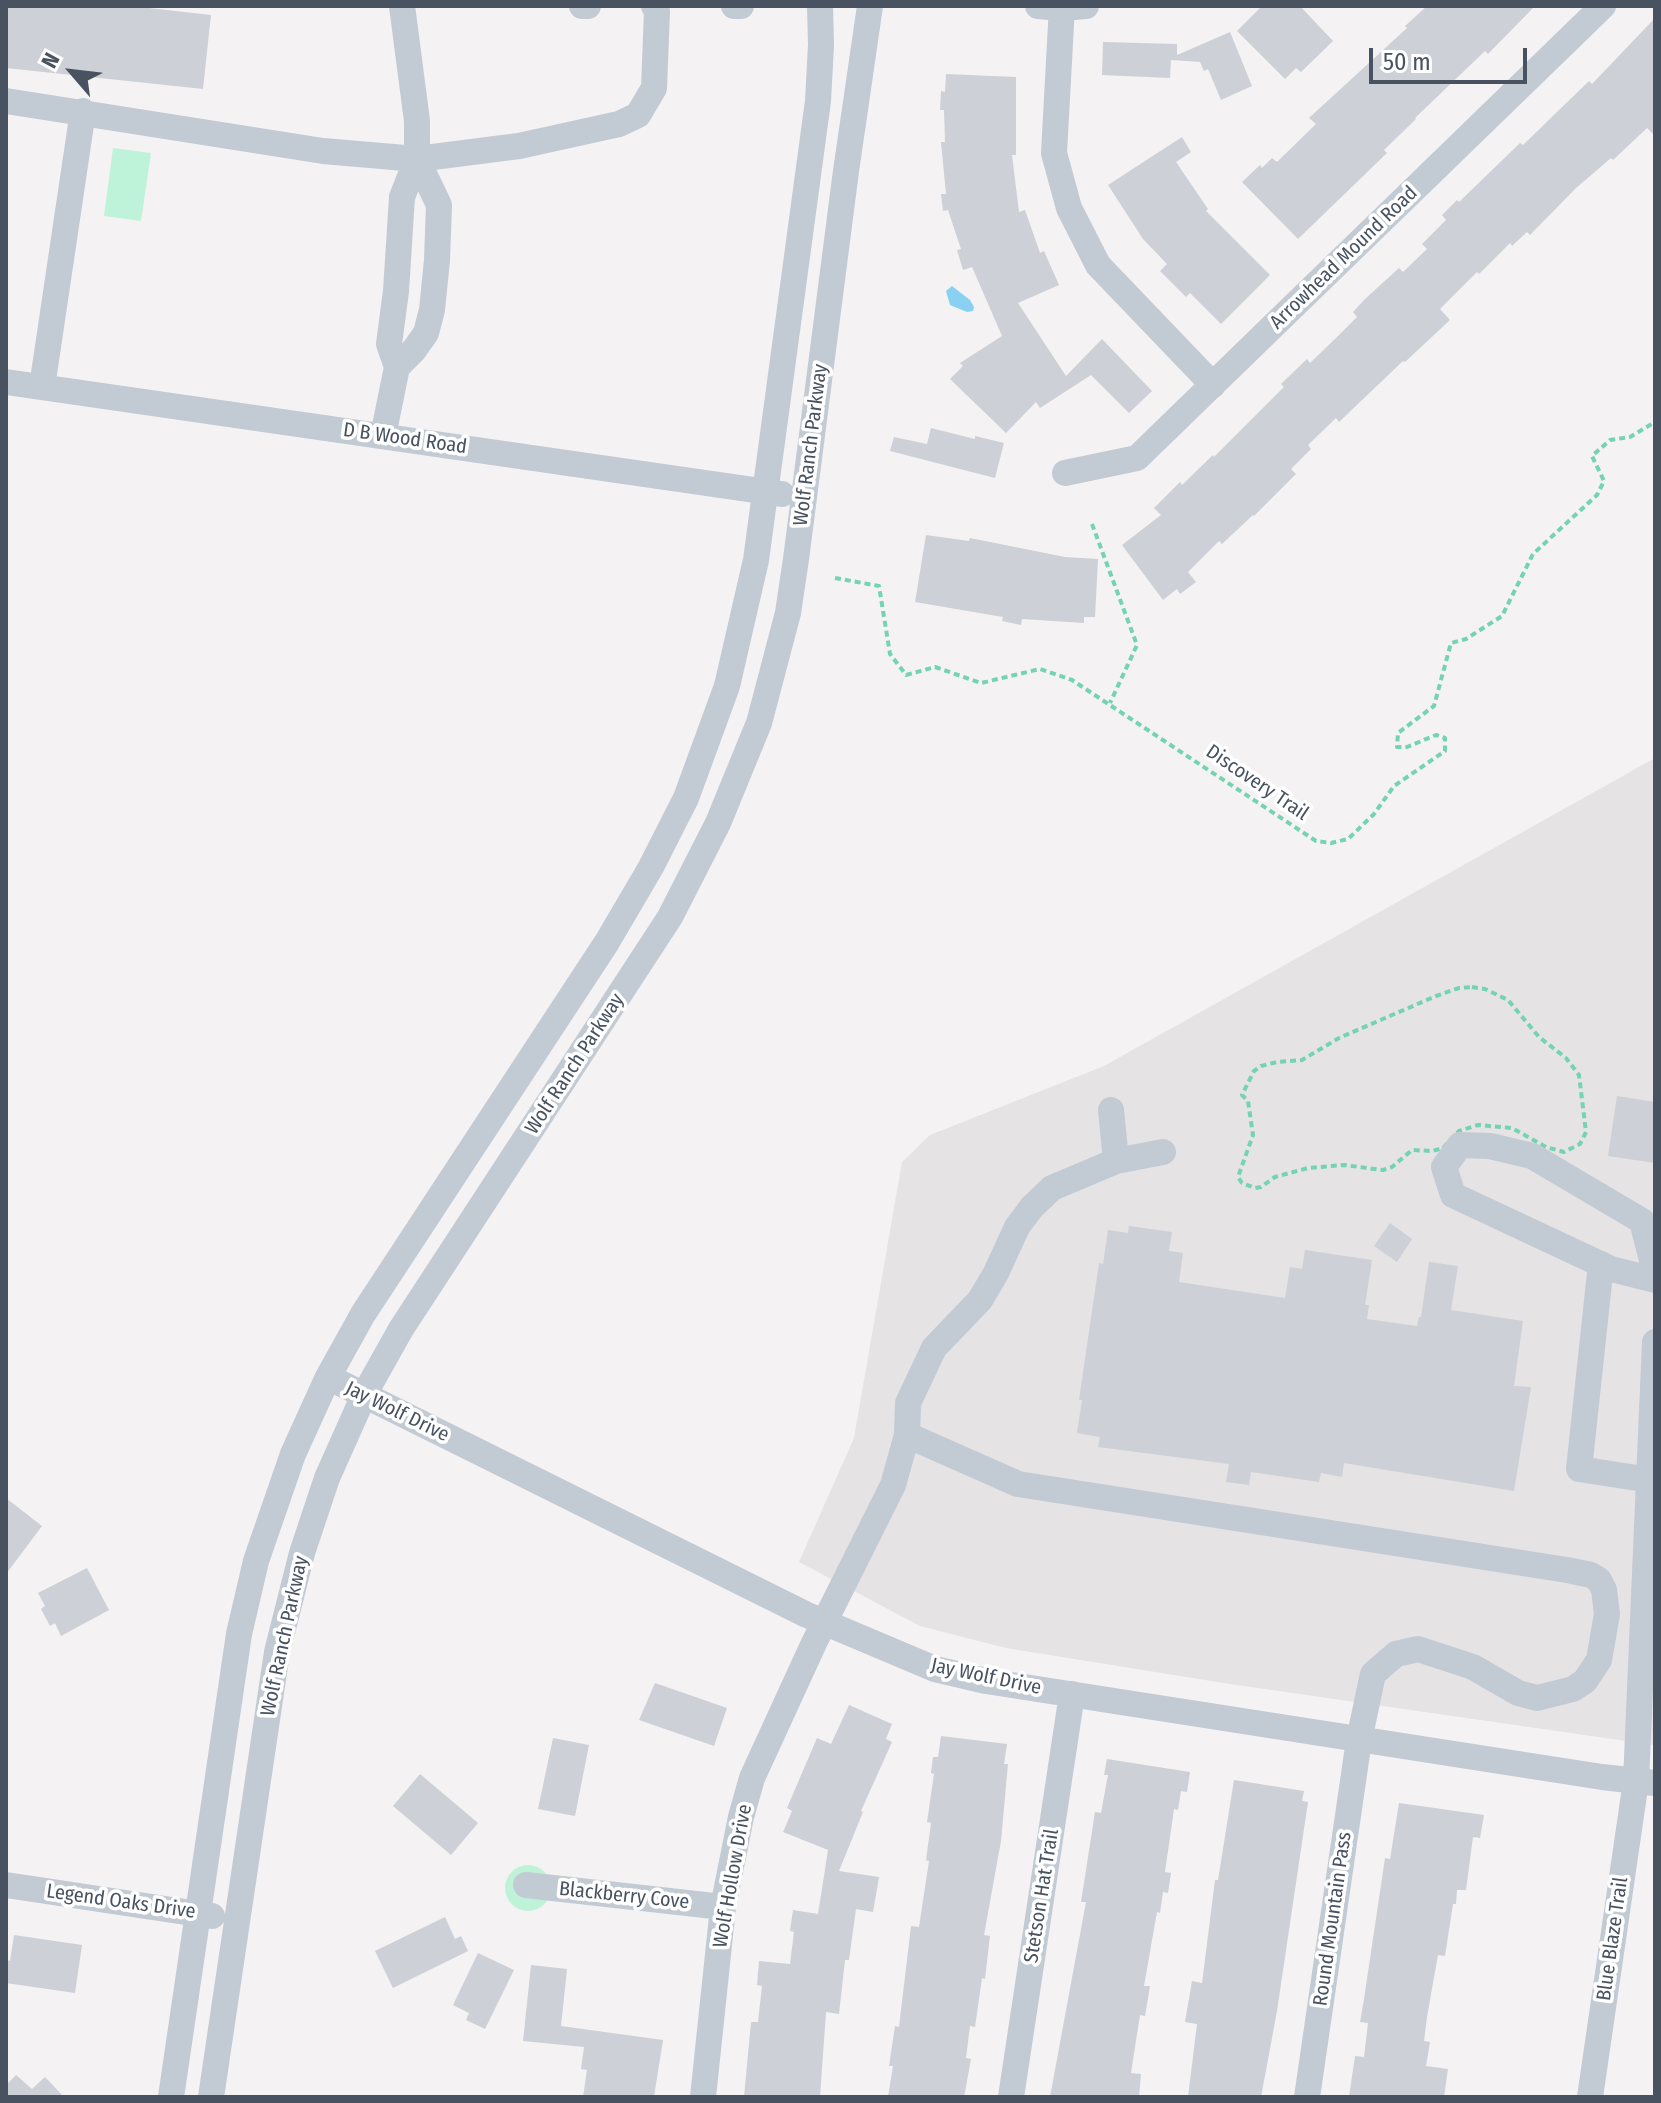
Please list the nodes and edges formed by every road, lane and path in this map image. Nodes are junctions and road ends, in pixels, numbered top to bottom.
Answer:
1 (402, 6) edge
2 (582, 6) edge
3 (588, 6) edge
4 (654, 6) edge
5 (734, 6) edge
6 (741, 6) edge
7 (820, 6) edge
8 (870, 6) edge
9 (1062, 6) edge
10 (1603, 6) edge
11 (6, 101) edge
12 (83, 111) junction
13 (417, 159) junction
14 (397, 367) junction
15 (6, 382) edge
16 (1213, 385) junction
17 (42, 387) junction
18 (1655, 422) edge
19 (383, 436) junction
20 (1065, 473) dead end
21 (765, 492) junction
22 (804, 497) junction
23 (1092, 524) dead end
24 (835, 578) dead end
25 (1110, 703) dead end
26 (1111, 1110) dead end
27 (1426, 1150) joint
28 (1163, 1152) dead end
29 (1116, 1161) junction
30 (1601, 1264) junction
31 (1655, 1272) edge
32 (1655, 1280) edge
33 (1655, 1342) edge
34 (328, 1377) junction
35 (364, 1395) junction
36 (907, 1435) junction
37 (1650, 1480) junction
38 (824, 1623) junction
39 (1072, 1694) junction
40 (1359, 1740) junction
41 (1645, 1782) edge
42 (6, 1885) edge
43 (526, 1885) dead end
44 (723, 1907) junction
45 (198, 1914) junction
46 (237, 1919) junction
47 (171, 2097) edge
48 (211, 2097) edge
49 (703, 2097) edge
50 (1011, 2097) edge
51 (1307, 2097) edge
52 (1590, 2097) edge

1 - 13 street
2 - 3 street
4 - 13 street
5 - 6 street
7 - 21 street, Wolf Ranch Parkway
8 - 22 street, Wolf Ranch Parkway
9 - 16 street
10 - 16 street, Arrowhead Mound Road
11 - 12 street
12 - 13 street
12 - 17 street
13 - 14 street
13 - 14 street
14 - 19 street
15 - 17 street, D B Wood Road
16 - 20 street, Arrowhead Mound Road
17 - 19 street, D B Wood Road
18 - 24 path, Discovery Trail
19 - 21 street, D B Wood Road
21 - 22 street, D B Wood Road
21 - 34 street, Wolf Ranch Parkway
22 - 35 street, Wolf Ranch Parkway
23 - 25 path
26 - 29 street
27 - 27 path
28 - 29 street, Wolf Hollow Drive
29 - 36 street, Wolf Hollow Drive
30 - 31 street
30 - 32 street
30 - 37 street
33 - 37 street, Blue Blaze Trail
34 - 35 street, Jay Wolf Drive
34 - 45 street, Wolf Ranch Parkway
35 - 38 street, Jay Wolf Drive
35 - 46 street, Wolf Ranch Parkway
36 - 38 street, Wolf Hollow Drive
36 - 40 street, Round Mountain Pass
37 - 41 street, Blue Blaze Trail
38 - 39 street, Jay Wolf Drive
38 - 44 street, Wolf Hollow Drive
39 - 40 street, Jay Wolf Drive
39 - 50 street, Stetson Hat Trail
40 - 41 street, Jay Wolf Drive
40 - 51 street, Round Mountain Pass
41 - 52 street, Blue Blaze Trail
42 - 45 street, Legend Oaks Drive
43 - 44 street, Blackberry Cove
44 - 49 street, Wolf Hollow Drive
45 - 46 street, Legend Oaks Drive
45 - 47 street, Wolf Ranch Parkway
46 - 48 street, Wolf Ranch Parkway

